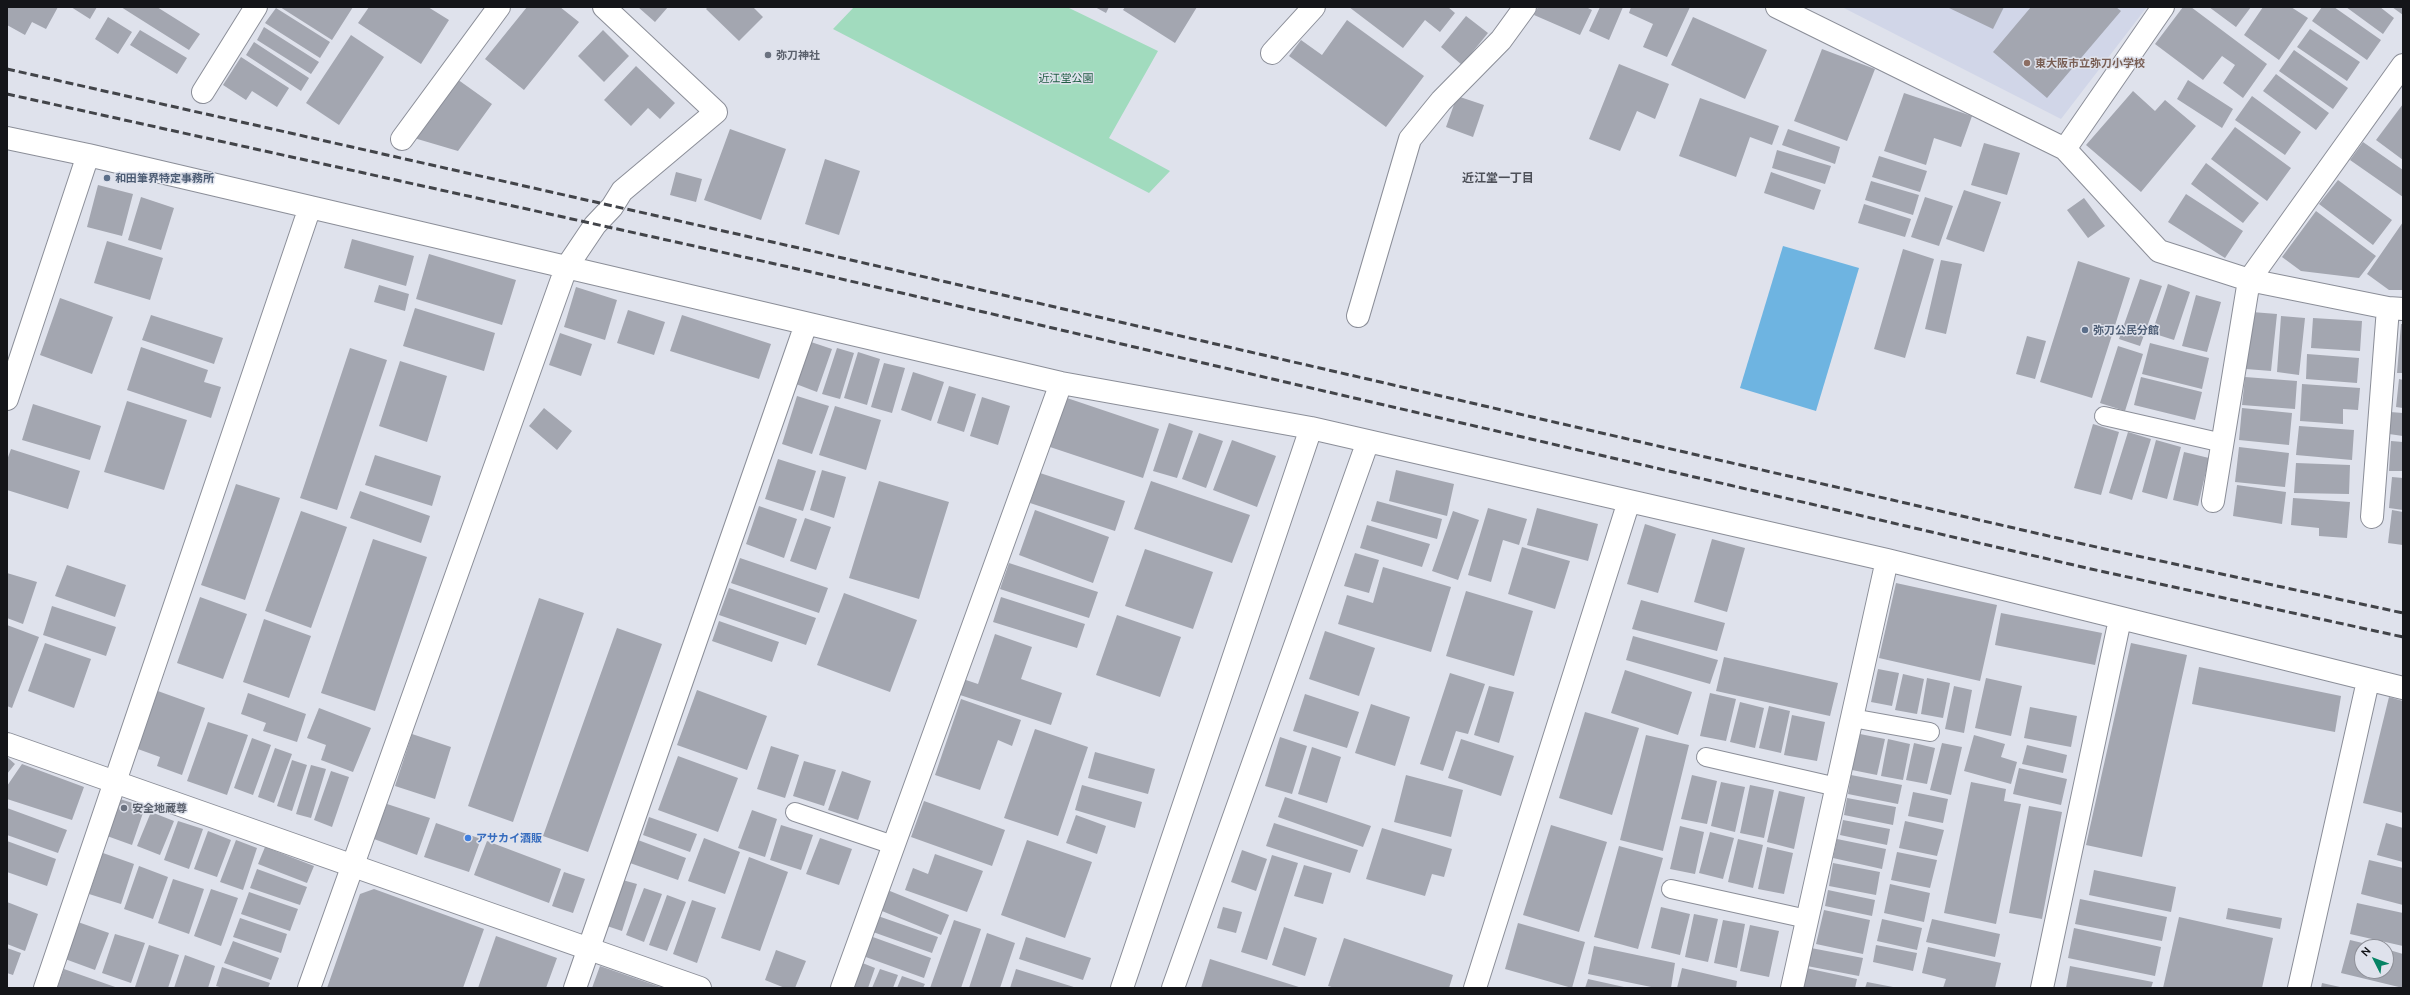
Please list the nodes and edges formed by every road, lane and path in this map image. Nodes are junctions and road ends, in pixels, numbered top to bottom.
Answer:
1 (256, 7) edge
2 (499, 7) edge
3 (604, 7) edge
4 (1314, 7) edge
5 (1525, 7) edge
6 (1777, 7) edge
7 (2163, 7) edge
8 (1272, 53) dead end
9 (2403, 65) edge
10 (203, 92) dead end
11 (7, 138) edge
12 (402, 139) dead end
13 (2066, 149) junction
14 (88, 155) junction
15 (310, 207) junction
16 (566, 268) junction
17 (2249, 280) junction
18 (2395, 309) edge
19 (1358, 316) dead end
20 (806, 324) junction
21 (1061, 383) junction
22 (7, 399) edge
23 (2104, 416) dead end
24 (1311, 428) junction
25 (1368, 441) junction
26 (2223, 443) junction
27 (1629, 501) junction
28 (2213, 501) dead end
29 (2372, 516) dead end
30 (1886, 560) junction
31 (2120, 619) junction
32 (2368, 681) junction
33 (2403, 688) edge
34 (1852, 718) junction
35 (1930, 732) dead end
36 (7, 744) edge
37 (1706, 757) dead end
38 (116, 782) junction
39 (1836, 787) junction
40 (795, 812) dead end
41 (893, 845) junction
42 (351, 865) junction
43 (1671, 889) dead end
44 (1807, 919) junction
45 (589, 949) junction
46 (44, 988) edge
47 (309, 988) edge
48 (575, 988) edge
49 (700, 988) edge
50 (842, 988) edge
51 (1122, 988) edge
52 (1172, 988) edge
53 (1475, 988) edge
54 (1792, 988) edge
55 (2042, 988) edge
56 (2299, 988) edge

1 - 10 street
2 - 12 street
3 - 16 street
4 - 8 street
5 - 19 street
6 - 13 street
7 - 13 street
9 - 17 street
11 - 14 street
13 - 17 street
14 - 15 street
14 - 22 street
15 - 16 street
15 - 38 street
16 - 20 street
16 - 42 street
17 - 18 street
17 - 26 street
18 - 29 street
20 - 21 street
20 - 45 street
21 - 24 street
21 - 41 street
23 - 26 lane
24 - 25 street
24 - 51 street
25 - 27 street
25 - 52 street
26 - 28 street
27 - 30 street
27 - 53 street
30 - 31 street
30 - 34 street
31 - 32 street
31 - 55 street
32 - 33 street
32 - 56 street
34 - 35 lane
34 - 39 street
36 - 38 street
37 - 39 lane
38 - 42 street
38 - 46 street
39 - 44 street
40 - 41 lane
41 - 50 street
42 - 45 street
42 - 47 street
43 - 44 lane
44 - 54 street
45 - 48 street
45 - 49 street

